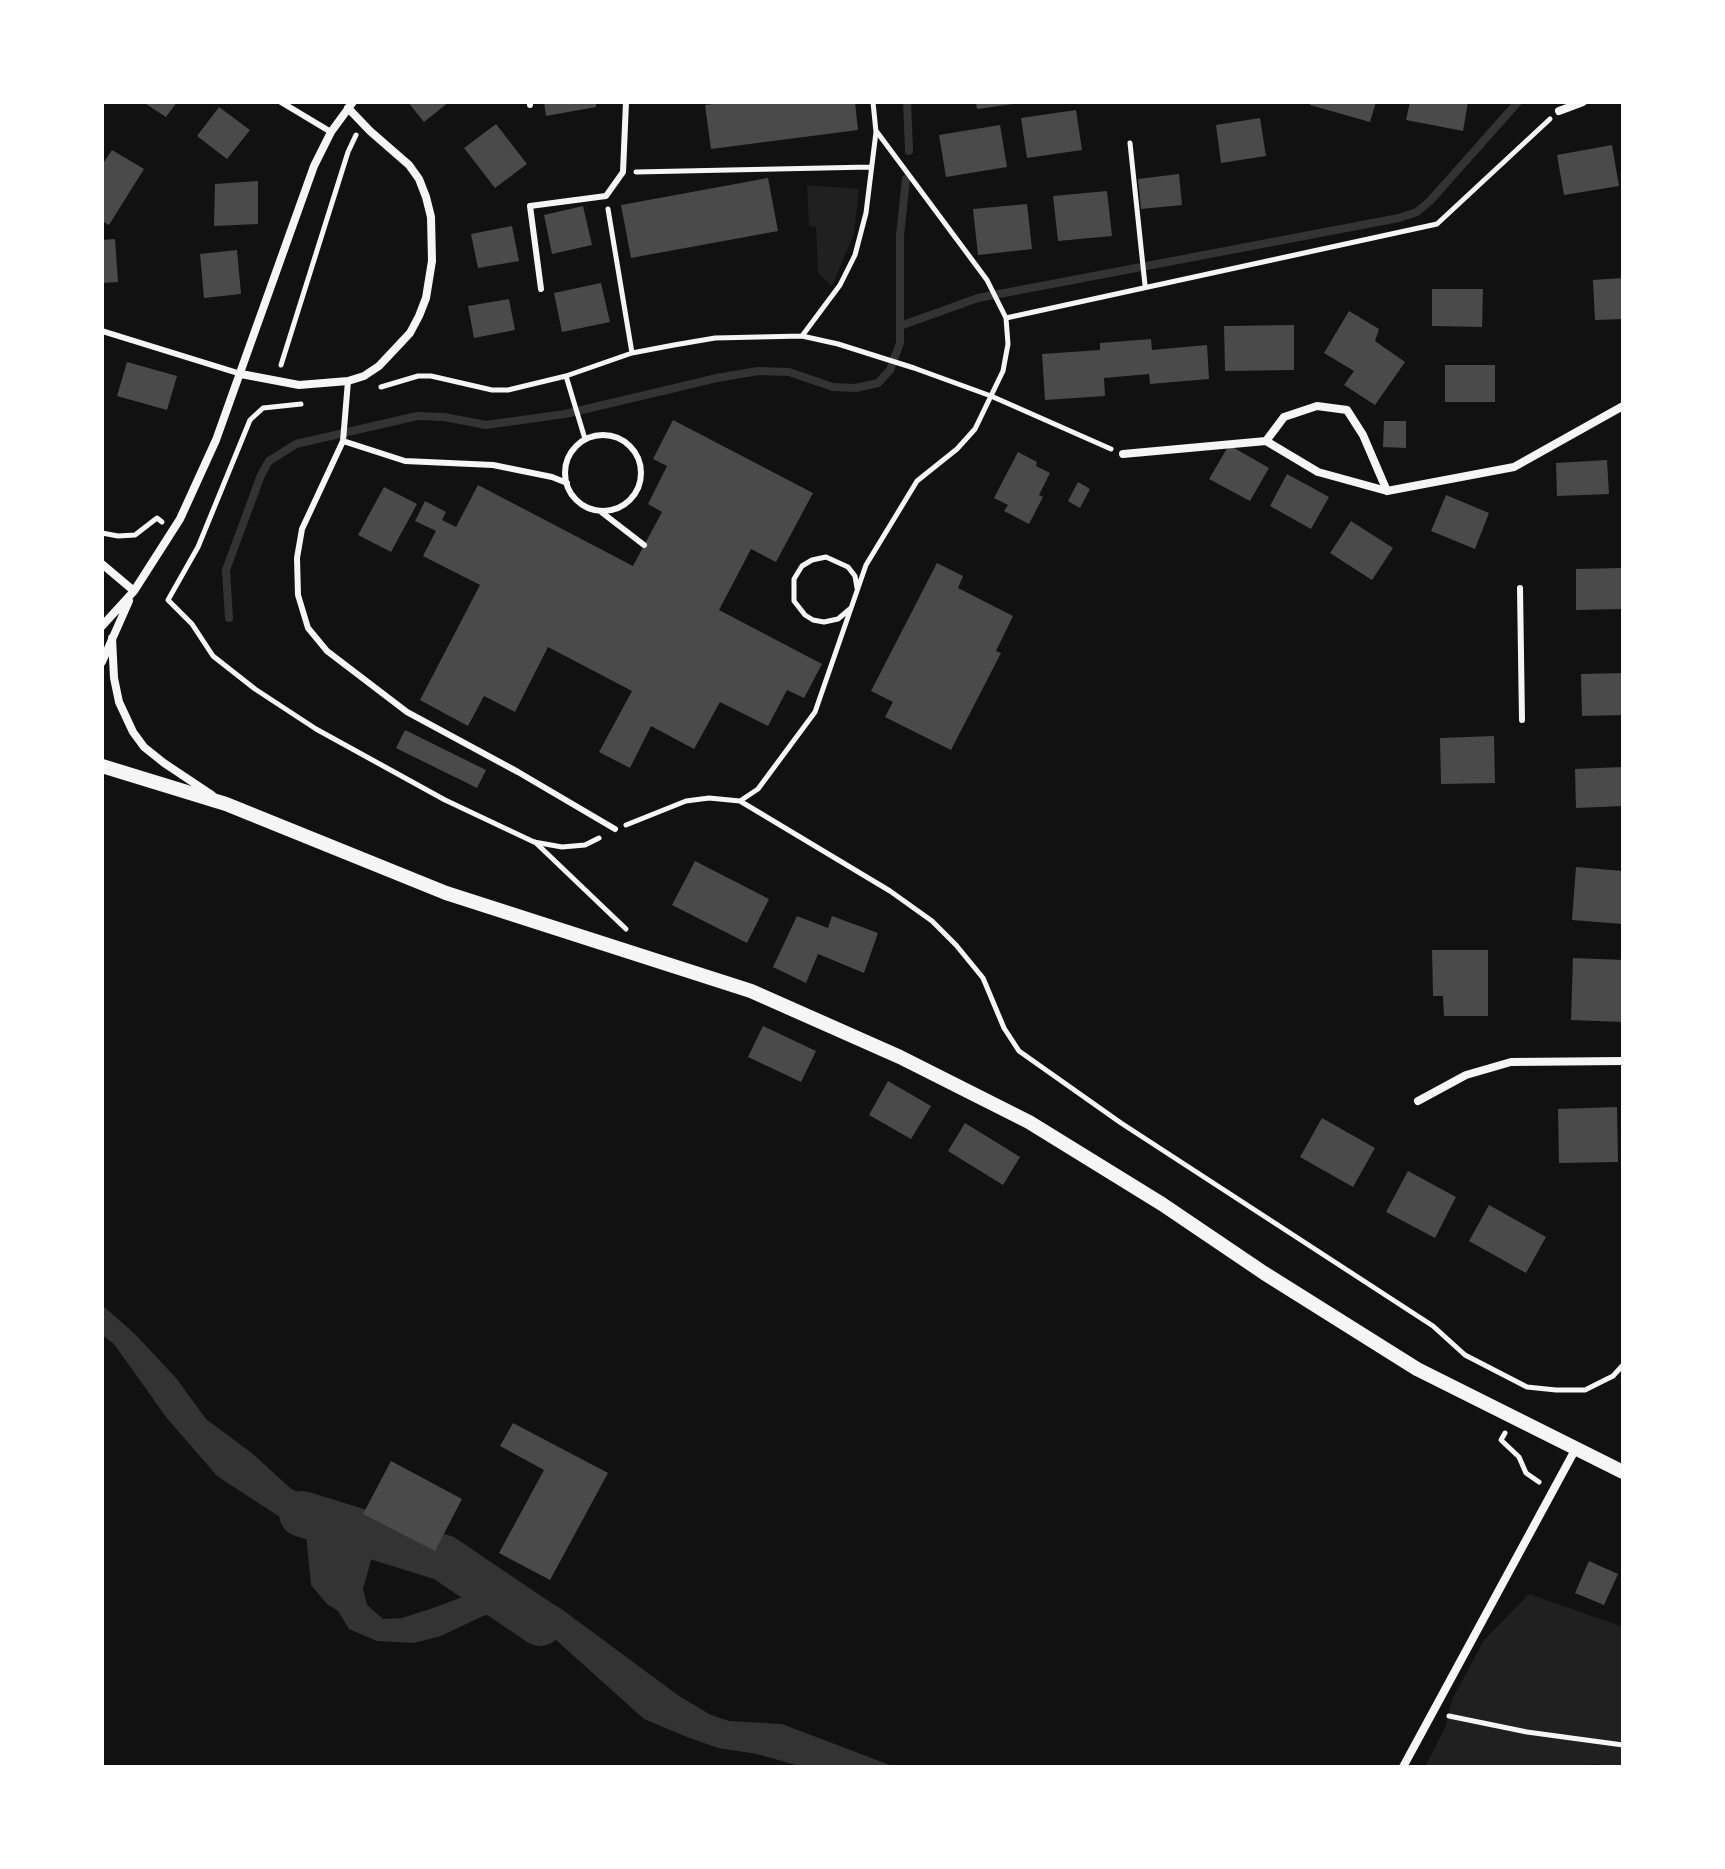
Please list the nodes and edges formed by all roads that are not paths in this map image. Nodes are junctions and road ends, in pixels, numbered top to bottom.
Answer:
1 (281, 102) edge
2 (626, 102) edge
3 (1583, 102) edge
4 (350, 105) edge
5 (1559, 111) road end
6 (331, 132) junction
7 (541, 289) dead end
8 (102, 331) edge
9 (241, 374) junction
10 (348, 381) junction
11 (1623, 406) edge
12 (343, 441) junction
13 (1266, 441) junction
14 (1123, 454) road end
15 (567, 483) junction
16 (1387, 491) junction
17 (600, 511) junction
18 (644, 545) dead end
19 (102, 564) edge
20 (1520, 588) dead end
21 (134, 591) junction
22 (102, 626) edge
23 (112, 638) junction
24 (102, 662) edge
25 (1522, 720) dead end
26 (102, 766) edge
27 (226, 804) junction
28 (615, 829) road end
29 (1623, 1061) edge
30 (1418, 1101) dead end
31 (1575, 1450) junction
32 (1623, 1472) edge
33 (1403, 1767) edge

1 - 6 lane
2 - 7 lane
3 - 5 street
4 - 6 street
4 - 10 street
6 - 9 street
8 - 9 lane
9 - 10 street
9 - 21 street
10 - 12 lane
11 - 16 street
12 - 15 lane
12 - 28 lane
13 - 14 street
13 - 16 street
13 - 16 street
15 - 17 lane
15 - 17 lane
17 - 18 lane
19 - 21 street
20 - 25 lane
21 - 22 street
21 - 23 street
23 - 24 street
23 - 27 street
26 - 27 street
27 - 31 street
29 - 30 street
31 - 32 street
31 - 33 street

